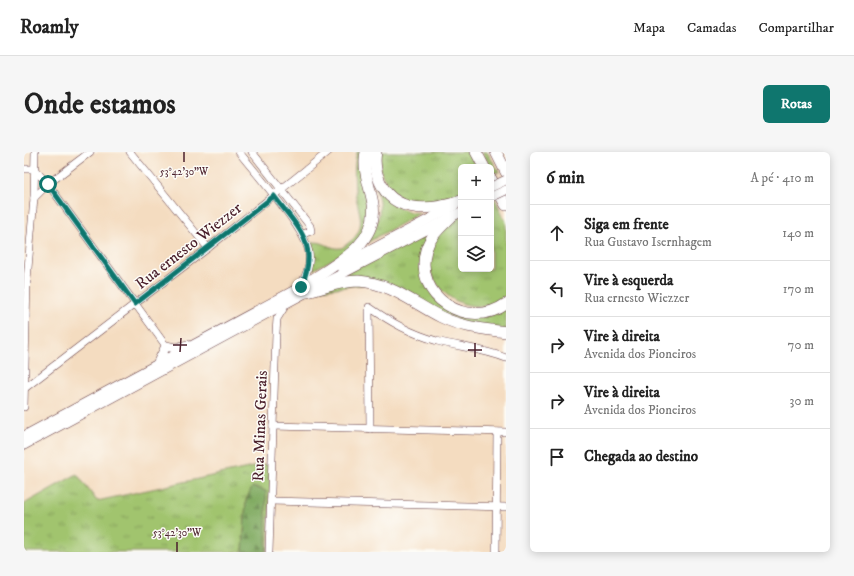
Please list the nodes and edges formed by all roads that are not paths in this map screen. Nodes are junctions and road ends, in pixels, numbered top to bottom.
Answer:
1 (35, 152) edge
2 (90, 152) edge
3 (130, 152) edge
4 (239, 152) edge
5 (252, 152) edge
6 (328, 152) edge
7 (366, 152) edge
8 (376, 152) edge
9 (476, 152) edge
10 (496, 152) edge
11 (482, 164) edge
12 (24, 168) edge
13 (34, 169) junction
14 (506, 172) edge
15 (506, 180) edge
16 (48, 184) junction
17 (494, 184) edge
18 (494, 186) edge
19 (281, 190) junction
20 (506, 190) edge
21 (274, 196) junction
22 (494, 196) edge
23 (34, 198) junction
24 (458, 202) edge
25 (458, 203) edge
26 (506, 206) edge
27 (456, 214) edge
28 (303, 234) junction
29 (208, 248) junction
30 (26, 255) edge
31 (304, 290) junction
32 (287, 303) junction
33 (135, 304) junction
34 (506, 304) edge
35 (506, 332) edge
36 (198, 343) junction
37 (166, 346) junction
38 (506, 358) edge
39 (157, 365) junction
40 (25, 388) edge
41 (24, 407) edge
42 (273, 426) junction
43 (370, 429) junction
44 (496, 432) junction
45 (506, 432) edge
46 (24, 436) edge
47 (24, 445) edge
48 (271, 502) junction
49 (496, 507) junction
50 (506, 507) edge
51 (269, 552) edge
52 (496, 552) edge

1 - 13 street
2 - 16 street
3 - 29 street
4 - 21 street
5 - 19 street
6 - 19 street, Rua ernesto Wiezzer
7 - 31 highway
8 - 24 highway
9 - 11 highway
10 - 14 highway
12 - 13 street
13 - 16 street
13 - 23 street
15 - 18 main road, bridge
16 - 23 street
16 - 33 street
17 - 26 highway
19 - 21 street, Rua ernesto Wiezzer
19 - 28 street
20 - 22 main road, bridge
21 - 28 street
21 - 29 street, Rua ernesto Wiezzer
23 - 30 street
25 - 31 main road
27 - 31 main road
27 - 34 highway
28 - 31 street
29 - 33 street, Rua ernesto Wiezzer
30 - 40 street
31 - 32 main road
31 - 35 highway
31 - 36 main road
32 - 42 street, Rua Minas Gerais
32 - 47 main road
33 - 37 street
33 - 40 street, Rua ernesto Wiezzer
36 - 37 main road
36 - 39 main road
37 - 39 main road
38 - 43 street
39 - 46 main road
40 - 41 street
42 - 43 street
42 - 48 street, Rua Minas Gerais
43 - 44 street
44 - 45 street
44 - 49 street
48 - 49 street
48 - 51 street, Rua Minas Gerais
49 - 50 street
49 - 52 street

